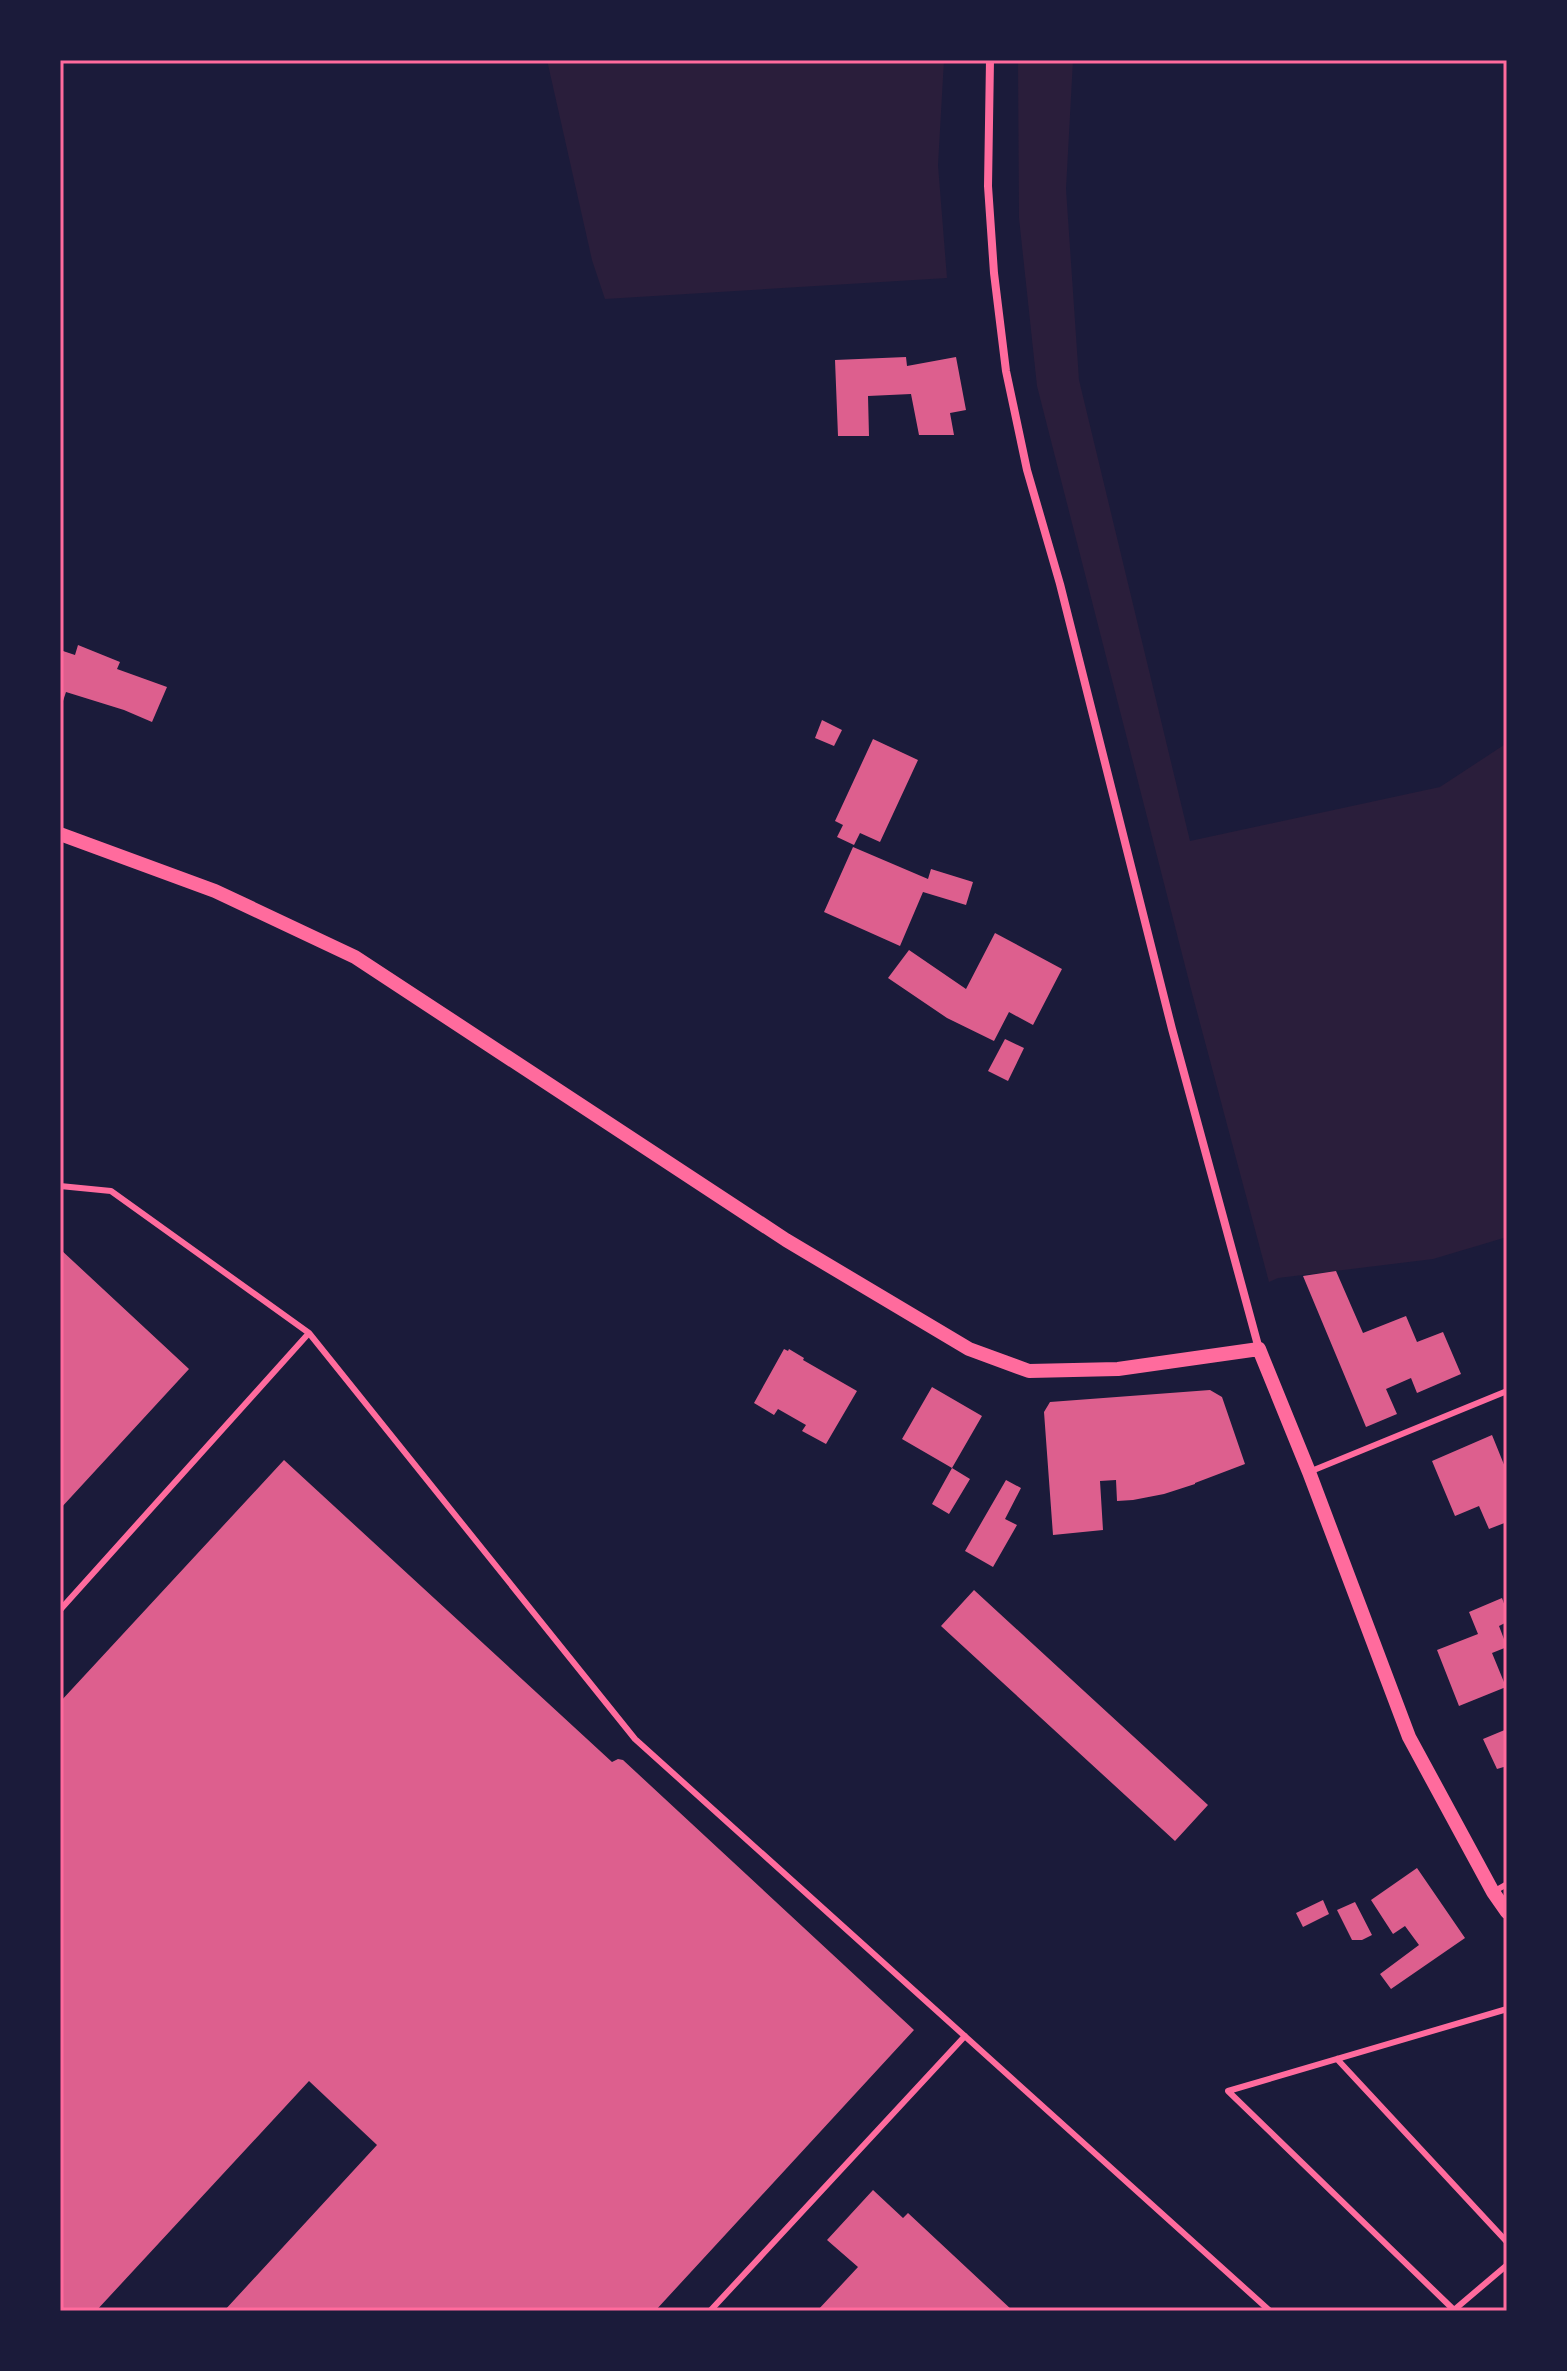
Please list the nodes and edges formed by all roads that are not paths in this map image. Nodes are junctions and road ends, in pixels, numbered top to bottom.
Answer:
1 (990, 60) edge
2 (60, 834) edge
3 (60, 1186) edge
4 (309, 1333) junction
5 (1259, 1349) junction
6 (1507, 1391) edge
7 (1309, 1472) junction
8 (60, 1610) edge
9 (1507, 1884) edge
10 (1493, 1892) junction
11 (1507, 1912) edge
12 (1507, 2009) edge
13 (965, 2036) junction
14 (1337, 2059) junction
15 (1507, 2242) edge
16 (1507, 2265) edge
17 (710, 2311) edge
18 (1270, 2311) edge

1 - 5 street
2 - 5 street
3 - 4 lane
4 - 8 lane
4 - 13 lane
5 - 7 street
6 - 7 lane
7 - 10 street
9 - 10 lane
10 - 11 street
12 - 14 lane
13 - 17 lane
13 - 18 lane
14 - 15 lane
14 - 16 lane

